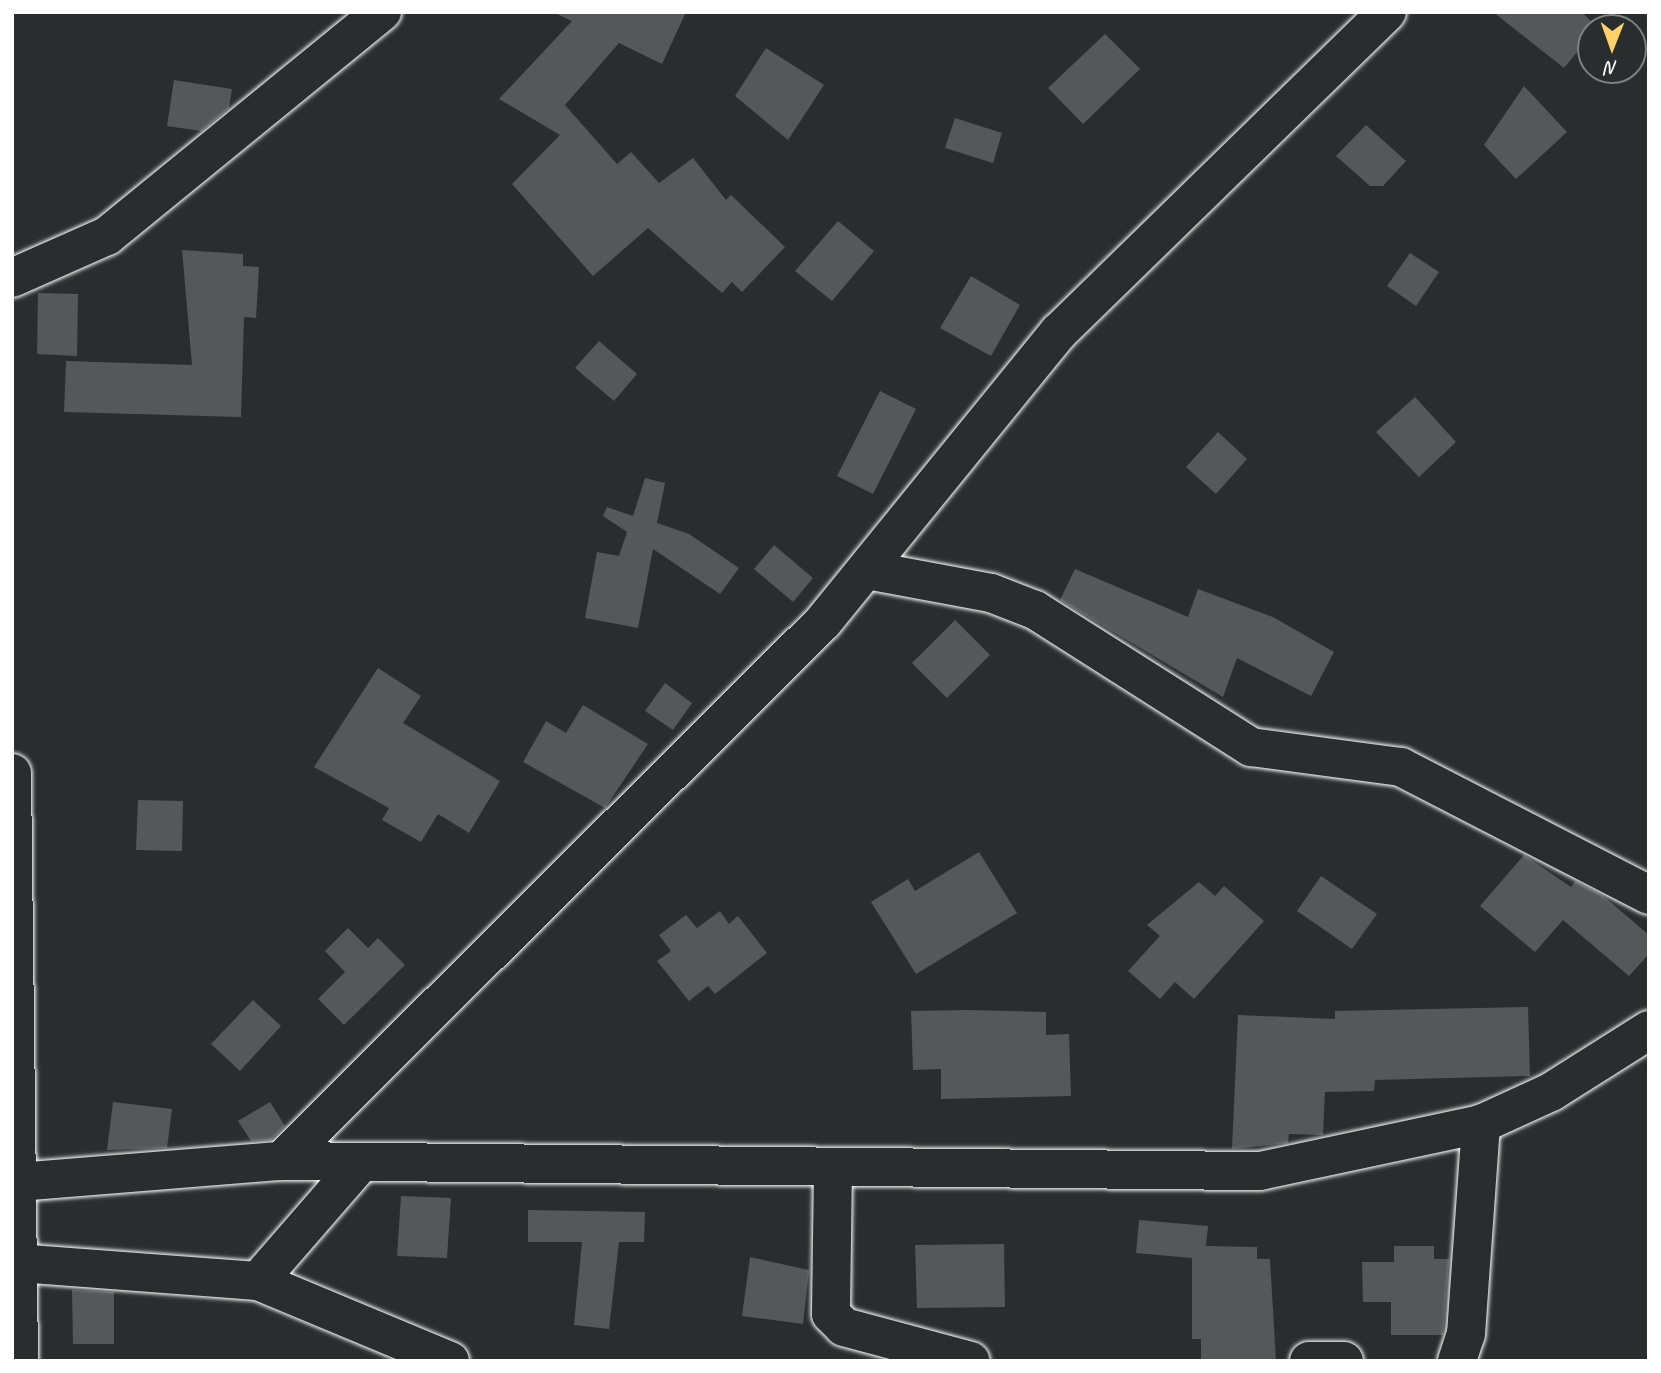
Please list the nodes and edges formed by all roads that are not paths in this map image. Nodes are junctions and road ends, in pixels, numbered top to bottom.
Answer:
1 (382, 12) edge
2 (1387, 12) edge
3 (12, 278) edge
4 (867, 570) junction
5 (12, 773) edge
6 (1649, 895) edge
7 (1649, 1030) edge
8 (15, 1106) edge
9 (1481, 1124) junction
10 (281, 1161) junction
11 (358, 1166) junction
12 (833, 1168) junction
13 (18, 1182) junction
14 (18, 1263) junction
15 (258, 1281) junction
16 (19, 1361) edge
17 (450, 1361) edge
18 (971, 1361) edge
19 (1309, 1361) edge
20 (1344, 1361) edge
21 (1457, 1361) edge

1 - 3 street
2 - 4 street
4 - 6 street
4 - 10 street
5 - 8 street
7 - 9 street
8 - 13 street
9 - 12 street
9 - 21 street
10 - 11 street
10 - 13 street
11 - 12 street
11 - 15 street
12 - 18 street
13 - 14 street
14 - 15 street
14 - 16 street
15 - 17 street
19 - 20 street

